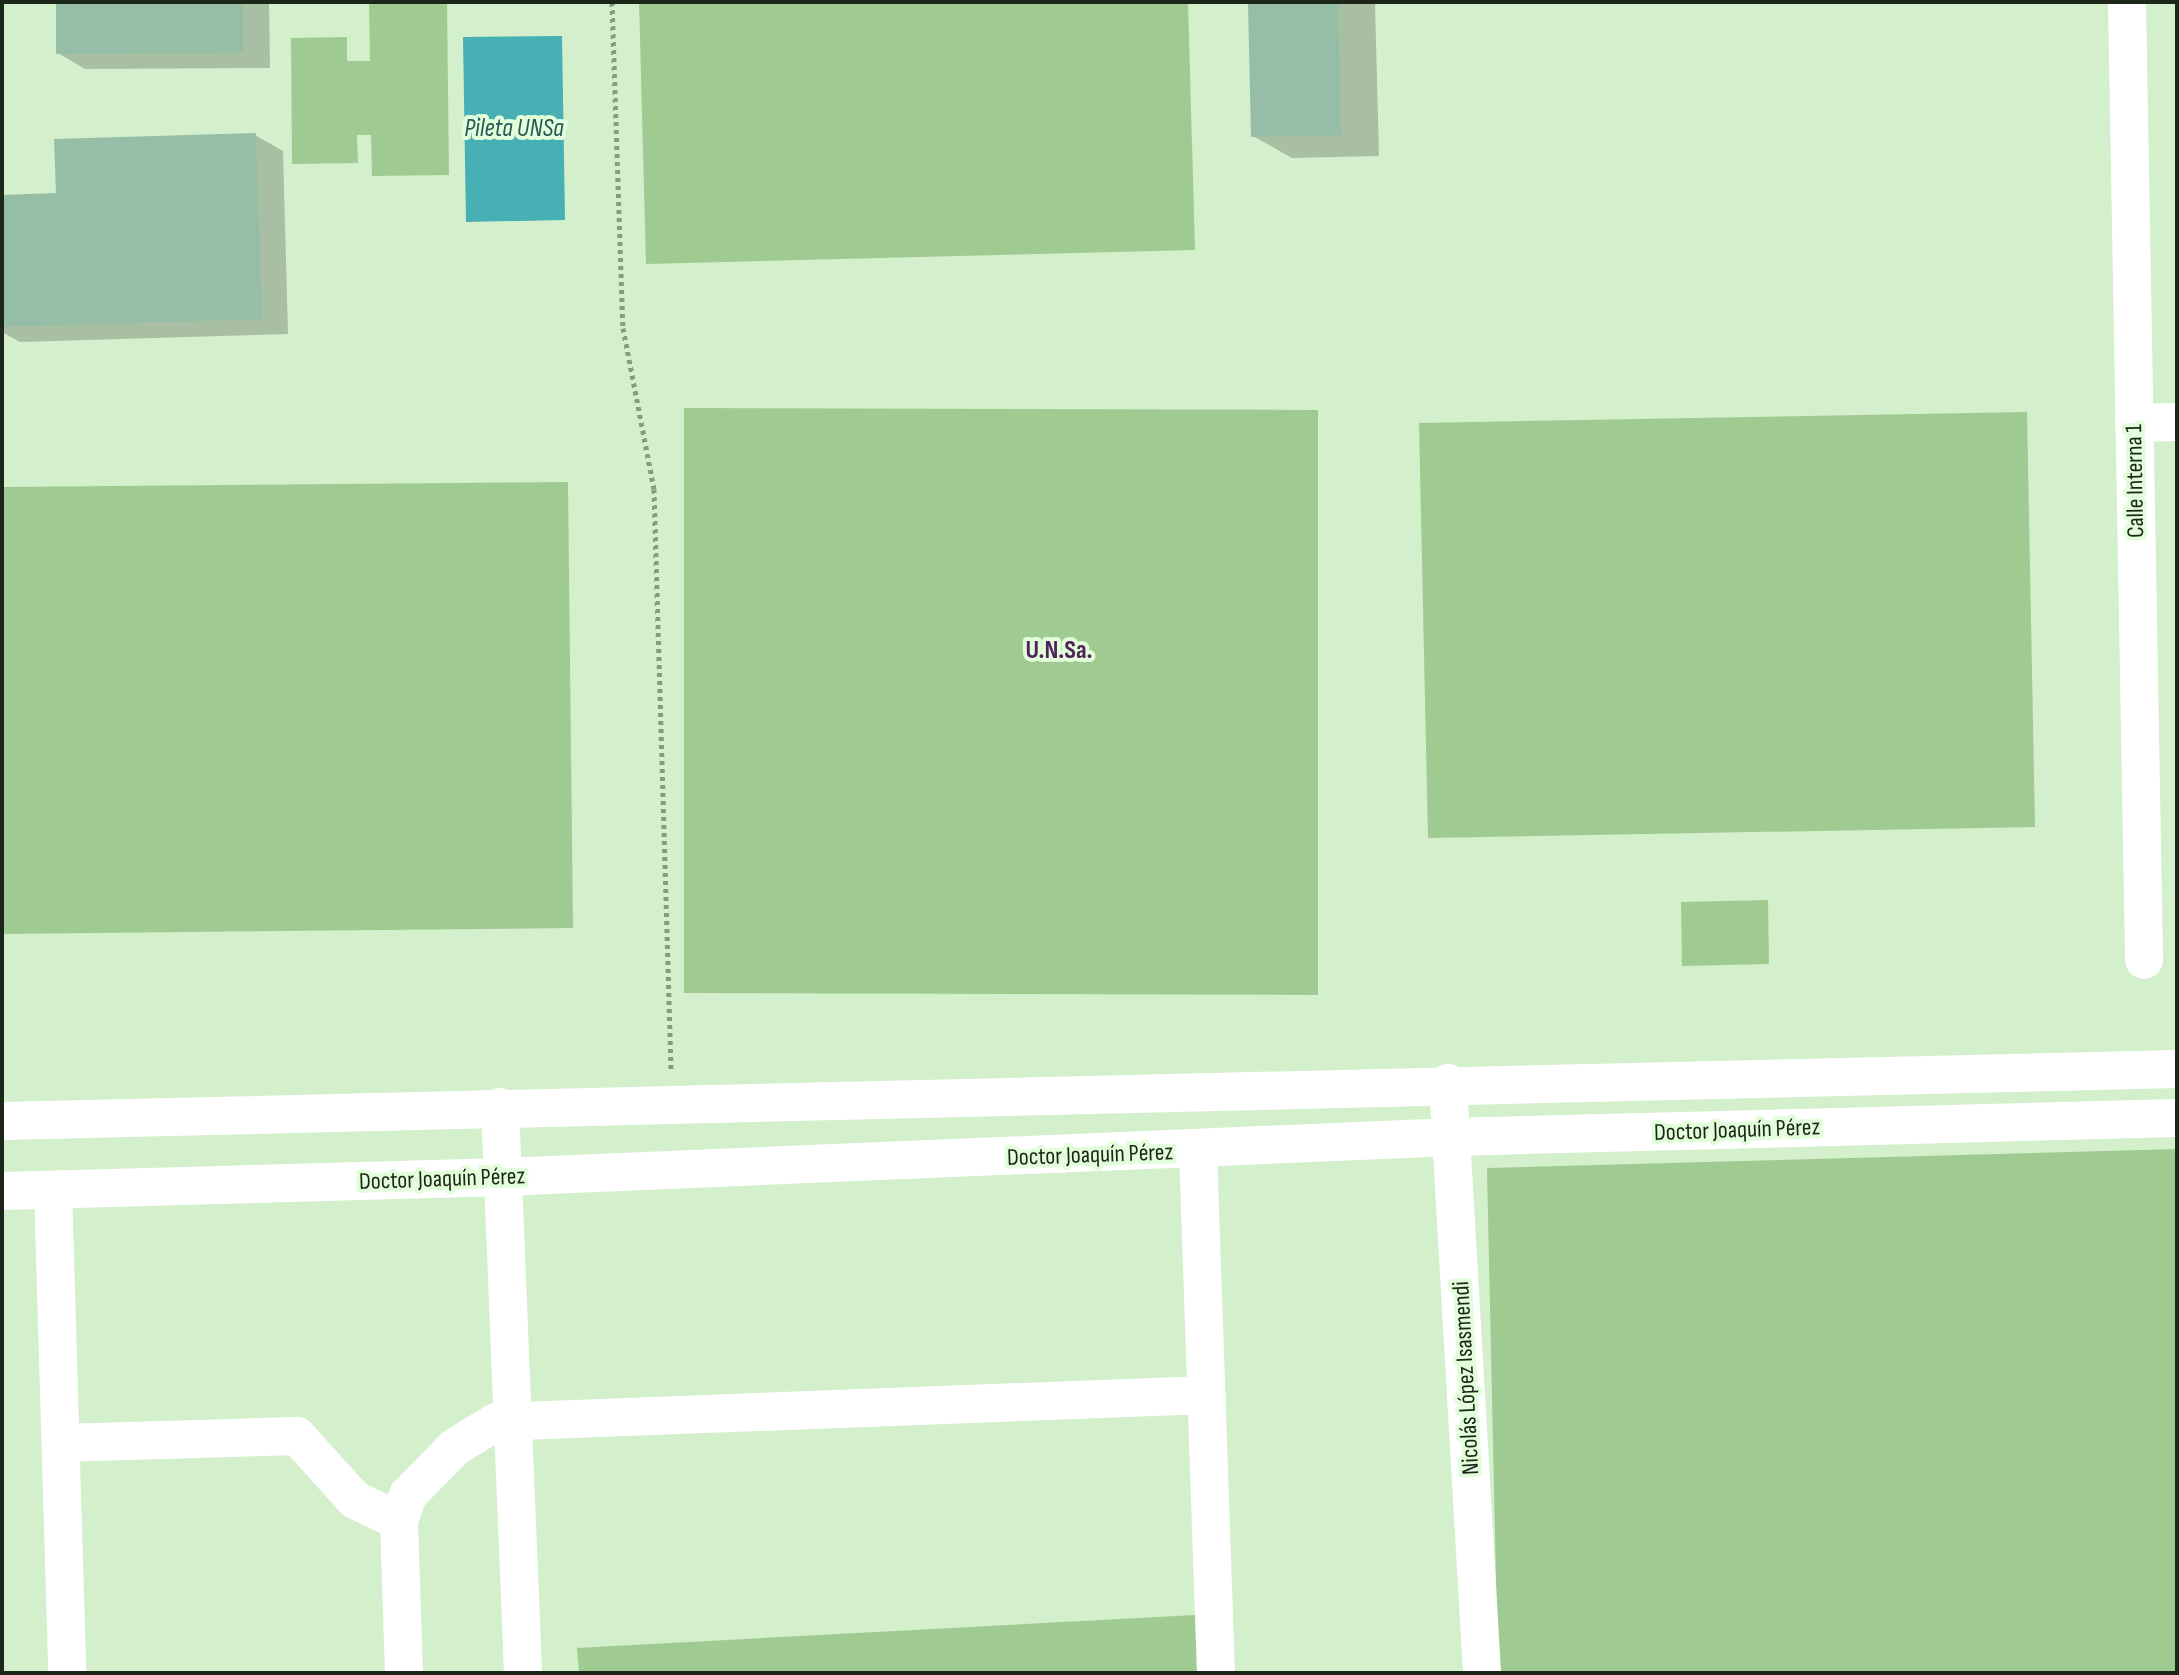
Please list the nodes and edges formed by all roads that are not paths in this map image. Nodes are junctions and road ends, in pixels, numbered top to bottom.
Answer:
1 (2127, 2) edge
2 (2177, 422) edge
3 (2134, 423) junction
4 (2144, 960) dead end
5 (2177, 1069) edge
6 (1448, 1083) junction
7 (500, 1107) junction
8 (2177, 1118) edge
9 (2, 1121) edge
10 (1452, 1137) junction
11 (1198, 1151) junction
12 (503, 1177) junction
13 (53, 1190) junction
14 (2, 1191) edge
15 (1206, 1395) junction
16 (512, 1419) junction
17 (61, 1443) junction
18 (399, 1521) junction
19 (67, 1673) edge
20 (404, 1673) edge
21 (523, 1673) edge
22 (1216, 1673) edge
23 (1482, 1673) edge

1 - 3 street, Calle Interna 1
2 - 3 street
3 - 4 street, Calle Interna 1
5 - 6 street
6 - 7 street
6 - 10 street, Nicolás López Isasmendi
7 - 9 street
7 - 12 street
8 - 10 street, Doctor Joaquín Pérez
10 - 11 street, Doctor Joaquín Pérez
10 - 23 street, Nicolás López Isasmendi
11 - 12 street, Doctor Joaquín Pérez
11 - 15 street
12 - 13 street, Doctor Joaquín Pérez
12 - 16 street
13 - 14 street, Doctor Joaquín Pérez
13 - 17 street
15 - 16 street
15 - 22 street
16 - 18 street
16 - 21 street
17 - 18 street
17 - 19 street
18 - 20 street

